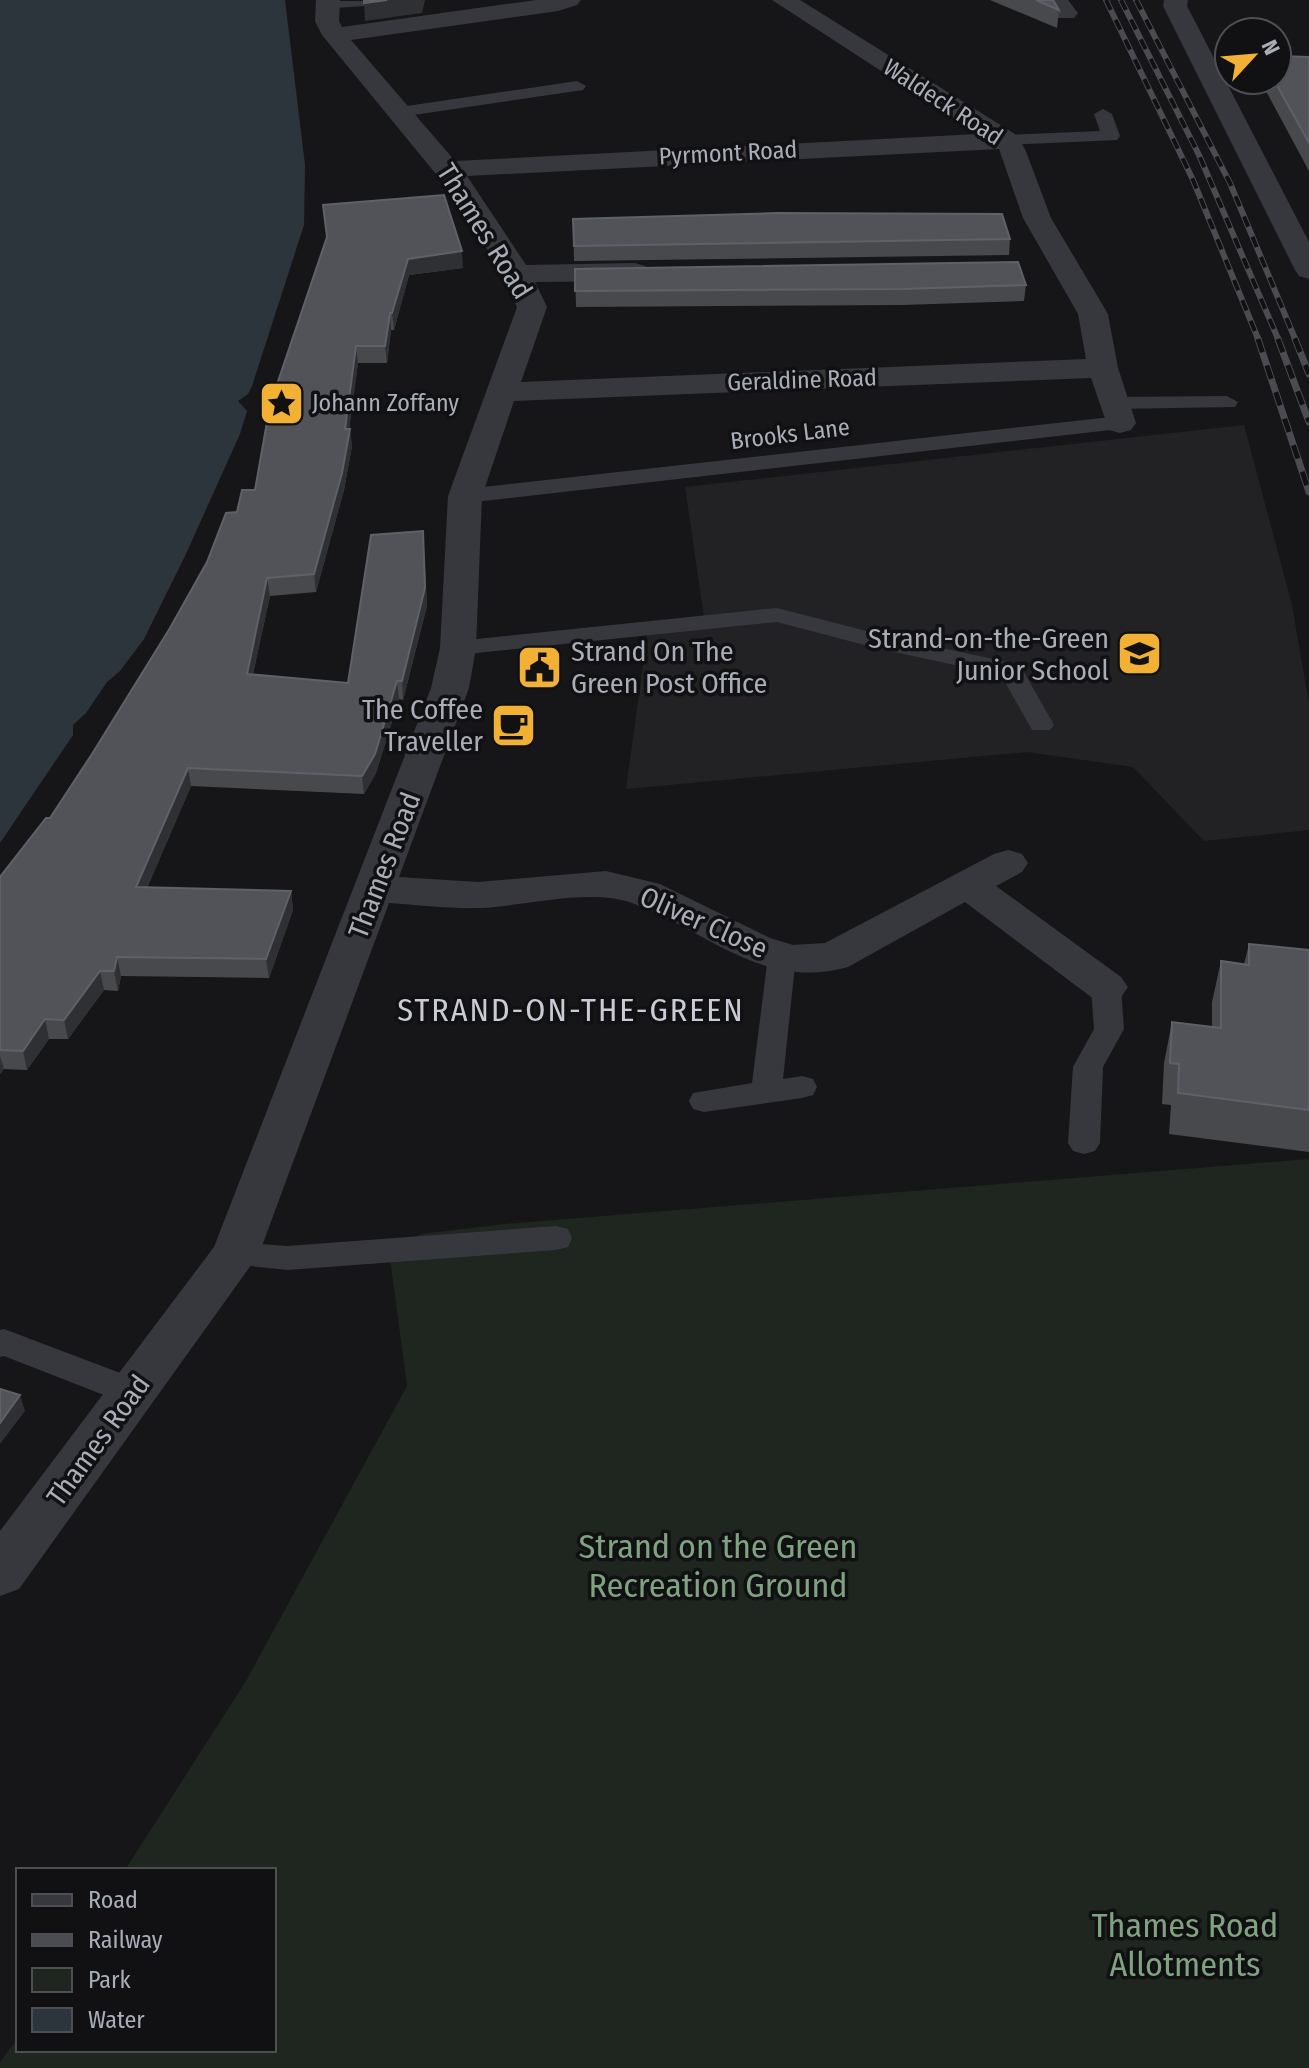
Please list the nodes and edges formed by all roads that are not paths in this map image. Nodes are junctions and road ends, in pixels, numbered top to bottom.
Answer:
1 (569, 0) edge
2 (784, 0) edge
3 (1176, 0) edge
4 (364, 1) edge
5 (329, 14) edge
6 (577, 86) dead end
7 (400, 112) junction
8 (1103, 114) dead end
9 (1006, 140) junction
10 (450, 169) junction
11 (1064, 265) junction
12 (1033, 266) dead end
13 (1309, 270) edge
14 (658, 272) edge
15 (518, 274) junction
16 (1103, 368) junction
17 (501, 392) junction
18 (1227, 402) dead end
19 (1116, 413) junction
20 (465, 496) junction
21 (458, 648) junction
22 (1041, 725) dead end
23 (1008, 863) dead end
24 (967, 884) junction
25 (375, 889) junction
26 (782, 956) junction
27 (1106, 987) joint
28 (802, 1087) dead end
29 (766, 1092) junction
30 (704, 1101) dead end
31 (1084, 1143) dead end
32 (556, 1238) dead end
33 (235, 1254) junction
34 (0, 1344) edge
35 (132, 1392) junction
36 (0, 1573) edge

1 - 5 street
2 - 9 street, Waldeck Road
3 - 13 street
4 - 5 lane
5 - 7 street, Thames Road
6 - 7 lane
7 - 10 street, Thames Road
8 - 9 lane
9 - 10 street, Pyrmont Road
9 - 11 street, Waldeck Road
10 - 15 street, Thames Road
11 - 12 street
11 - 16 street, Waldeck Road
14 - 15 street
15 - 17 street, Thames Road
16 - 17 street, Geraldine Road
16 - 19 street, Waldeck Road
17 - 20 street, Thames Road
18 - 19 lane, Brooks Lane
19 - 20 lane, Brooks Lane
20 - 21 street, Thames Road
21 - 22 lane
21 - 25 street, Thames Road
23 - 24 street, Oliver Close
24 - 26 street, Oliver Close
24 - 27 street
25 - 26 street, Oliver Close
25 - 33 street, Thames Road
26 - 29 lane
27 - 31 lane
28 - 29 lane
29 - 30 lane
32 - 33 lane
33 - 35 street, Thames Road
34 - 35 lane
35 - 36 street, Thames Road

